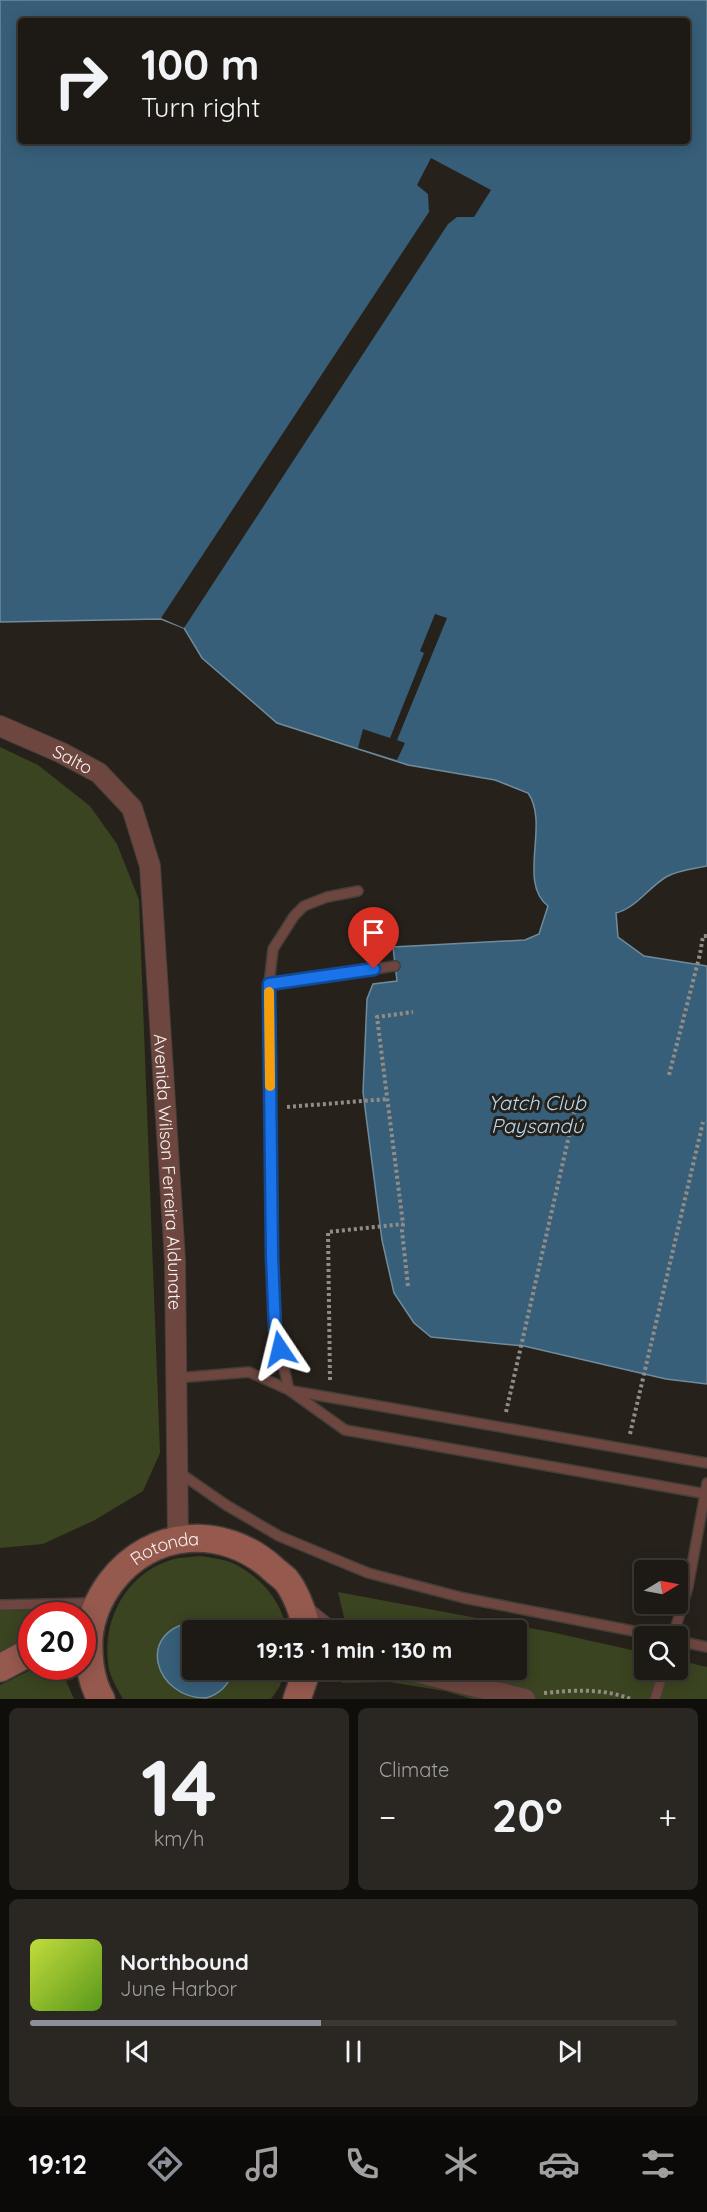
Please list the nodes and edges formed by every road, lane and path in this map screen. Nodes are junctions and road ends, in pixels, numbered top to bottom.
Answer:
1 (0, 726) edge
2 (132, 808) joint
3 (358, 891) dead end
4 (707, 936) edge
5 (395, 966) dead end
6 (269, 984) junction
7 (413, 1012) dead end
8 (669, 1075) dead end
9 (388, 1099) junction
10 (576, 1105) dead end
11 (270, 1107) junction
12 (703, 1122) dead end
13 (403, 1224) junction
14 (408, 1286) dead end
15 (176, 1378) junction
16 (289, 1390) junction
17 (330, 1398) junction
18 (503, 1428) junction
19 (627, 1449) junction
20 (707, 1463) edge
21 (177, 1471) junction
22 (707, 1483) edge
23 (706, 1494) edge
24 (178, 1539) junction
25 (91, 1602) edge
26 (0, 1605) edge
27 (18, 1605) edge
28 (304, 1620) edge
29 (676, 1626) edge
30 (634, 1631) edge
31 (688, 1643) edge
32 (707, 1647) edge
33 (18, 1659) edge
34 (0, 1668) edge
35 (93, 1680) edge
36 (304, 1680) edge
37 (449, 1680) edge
38 (661, 1680) edge
39 (519, 1697) edge
40 (101, 1699) edge
41 (297, 1699) edge
42 (631, 1699) edge
43 (655, 1699) edge

1 - 2 street, Salto
2 - 15 street, Avenida Wilson Ferreira Aldunate
3 - 6 lane
4 - 8 path
5 - 6 lane
6 - 11 lane
7 - 9 path
9 - 11 path
9 - 13 path
10 - 18 path
11 - 16 lane
12 - 19 path
13 - 14 path
13 - 17 path
15 - 16 lane
15 - 21 street, Avenida Wilson Ferreira Aldunate
16 - 17 lane
16 - 23 lane
17 - 18 lane
18 - 19 lane
19 - 20 lane
21 - 24 street, Avenida Wilson Ferreira Aldunate
21 - 30 lane
22 - 23 lane
23 - 29 lane
24 - 25 street, Rotonda
24 - 28 street, Rotonda
26 - 27 lane
31 - 32 lane
33 - 34 street
35 - 40 street, Rotonda
36 - 41 street
37 - 39 street
38 - 43 lane
39 - 42 path

